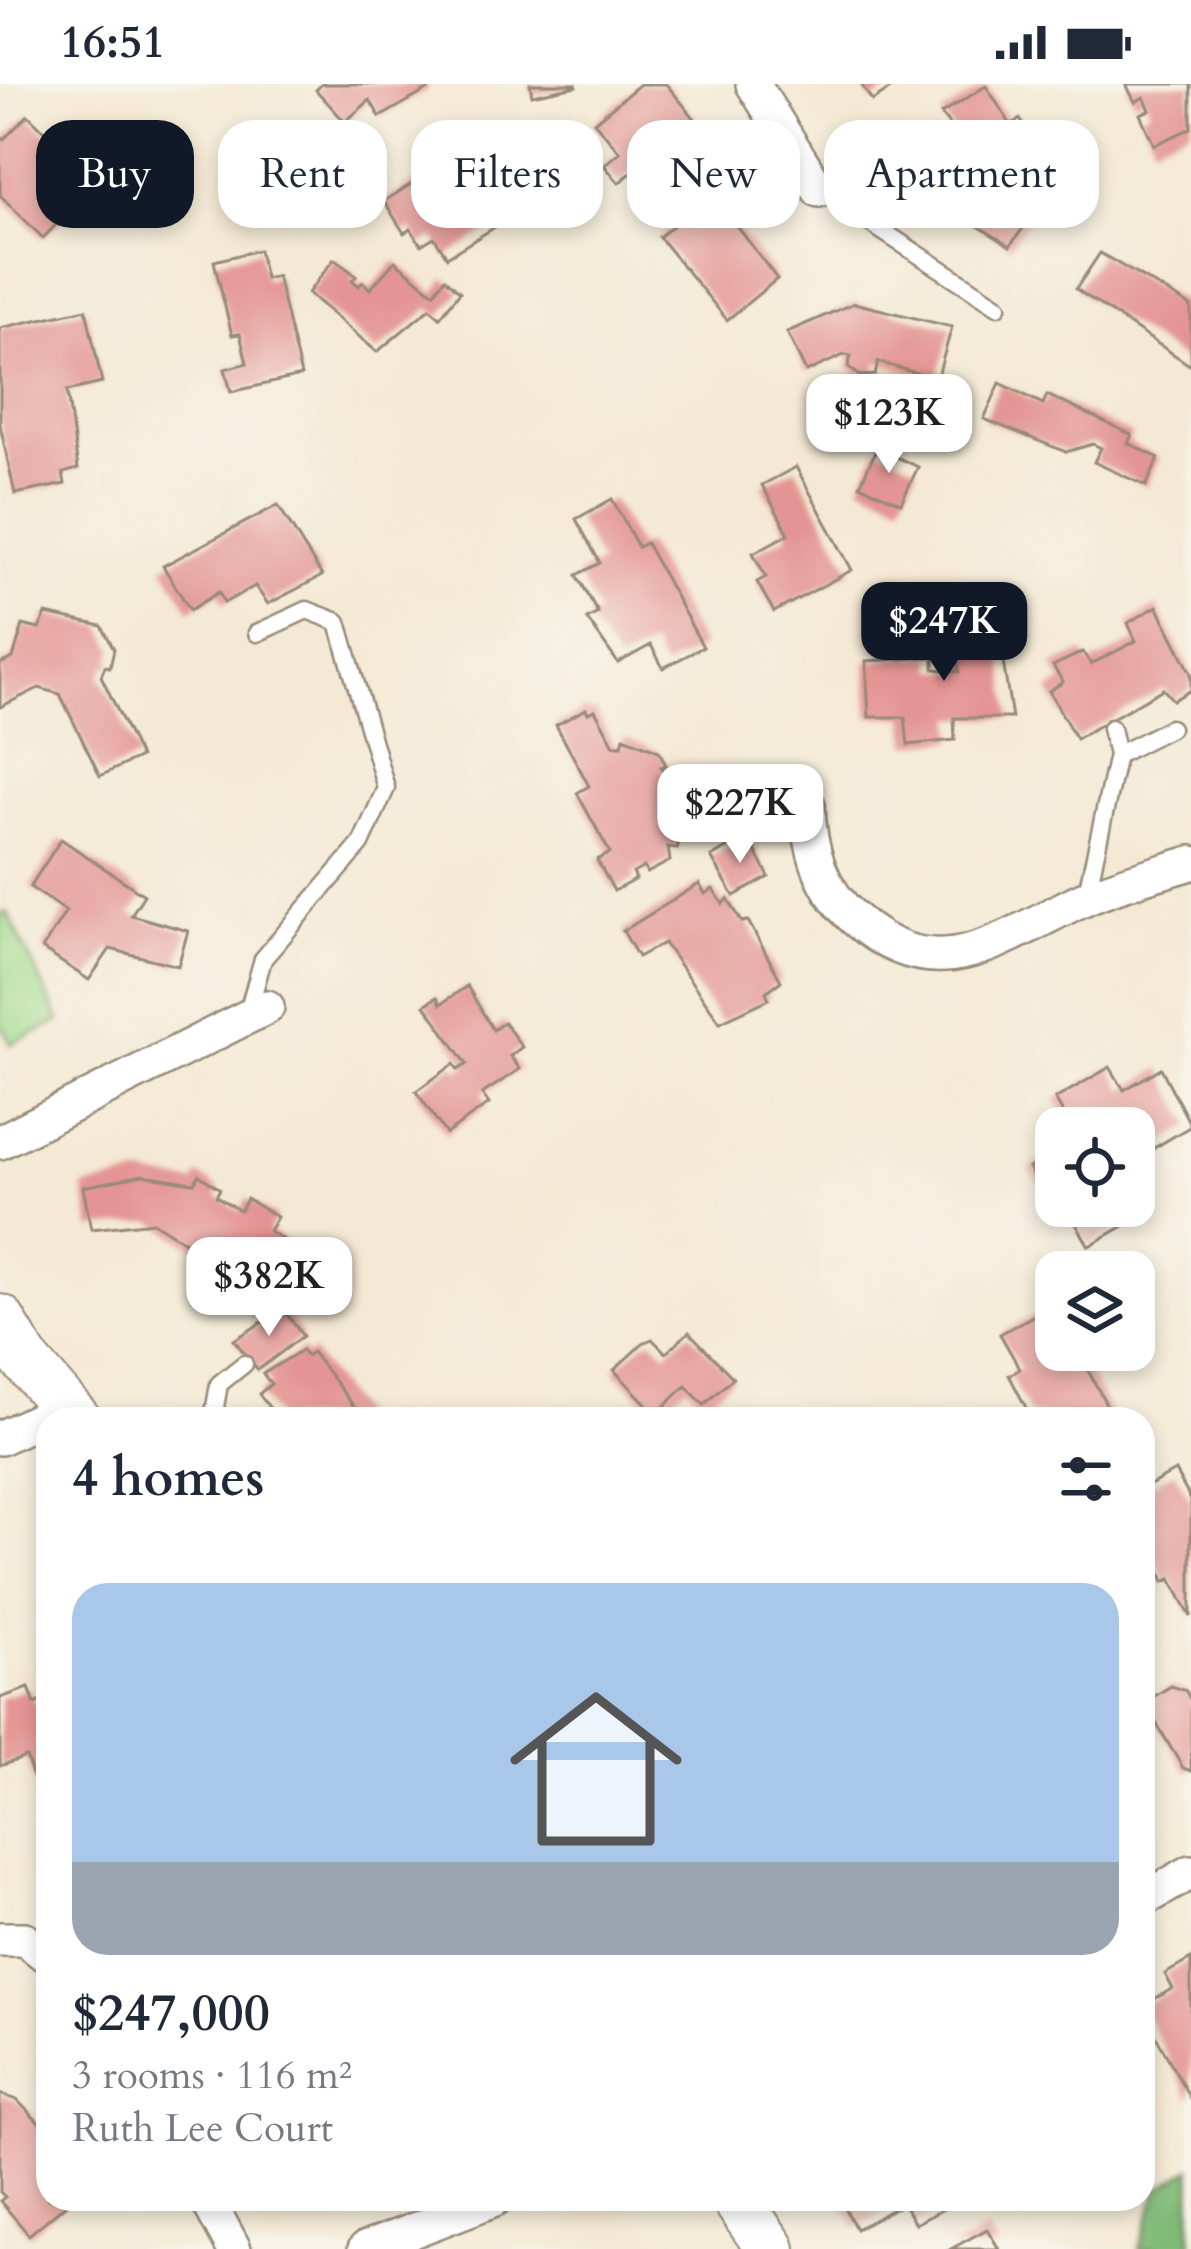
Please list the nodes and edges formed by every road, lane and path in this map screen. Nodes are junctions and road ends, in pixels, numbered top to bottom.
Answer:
1 (753, 84) edge
2 (819, 190) joint
3 (998, 306) dead end
4 (256, 633) dead end
5 (1112, 728) dead end
6 (1170, 728) dead end
7 (1117, 754) junction
8 (808, 805) dead end
9 (1191, 863) edge
10 (1086, 898) junction
11 (257, 1011) joint
12 (0, 1142) edge
13 (0, 1319) edge
14 (244, 1364) dead end
15 (65, 1407) edge
16 (215, 1407) edge
17 (36, 1426) edge
18 (0, 1438) edge
19 (1191, 1872) edge
20 (1155, 1893) edge
21 (0, 1940) edge
22 (36, 1948) edge
23 (213, 2211) edge
24 (464, 2211) edge
25 (744, 2211) edge
26 (234, 2249) edge
27 (365, 2249) edge
28 (771, 2249) edge

1 - 2 street
2 - 3 lane
4 - 11 lane
5 - 7 lane
6 - 7 lane
7 - 10 lane
8 - 10 street
9 - 10 street
11 - 12 street
13 - 15 street
14 - 16 lane
17 - 18 street
19 - 20 street
21 - 22 street
23 - 26 street
24 - 27 street
25 - 28 street

